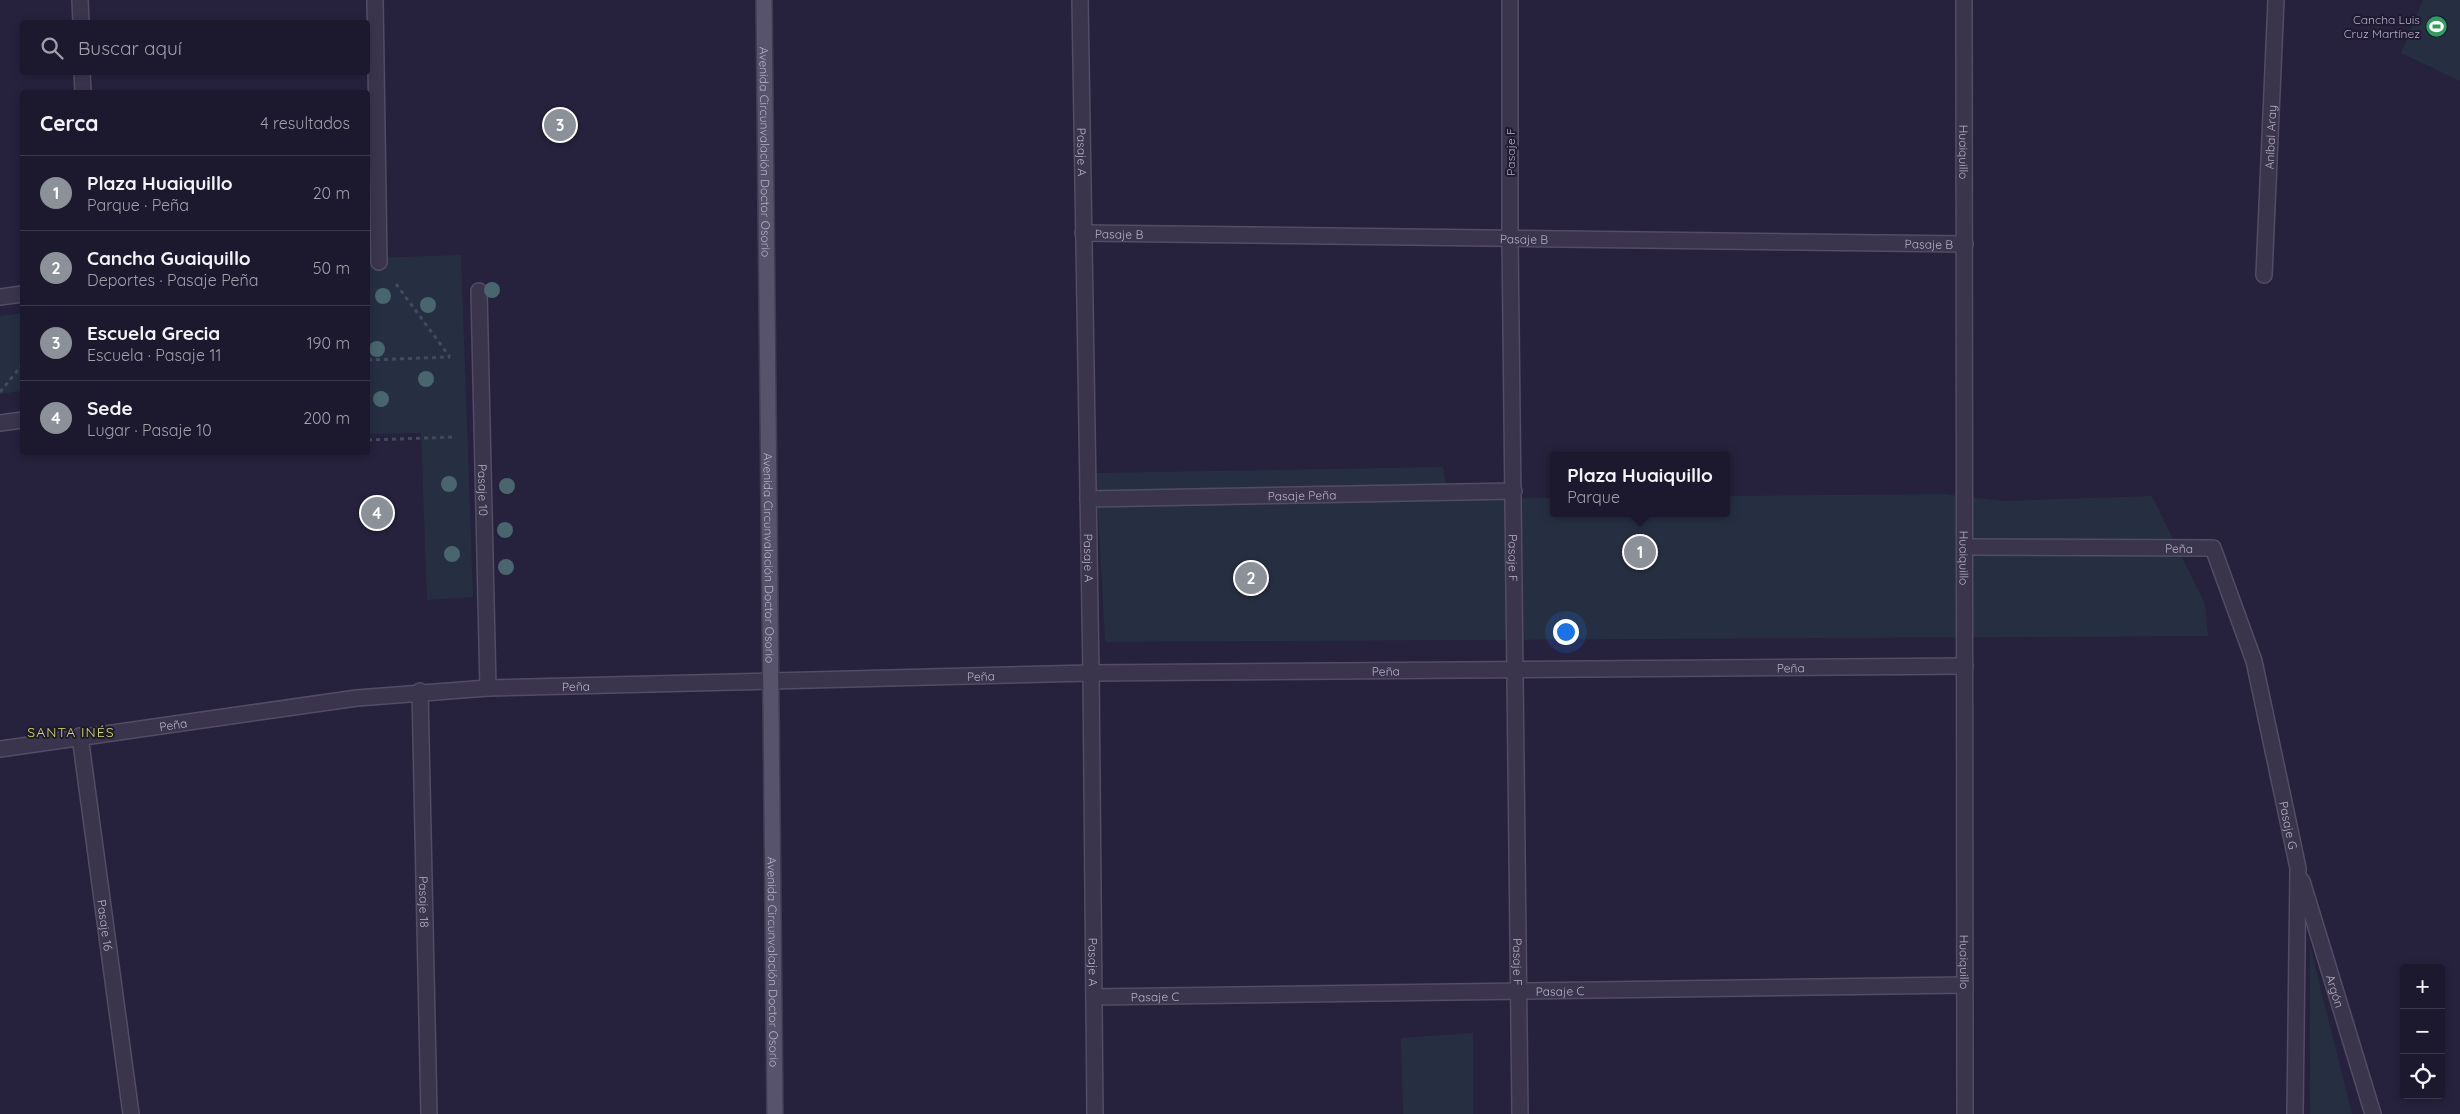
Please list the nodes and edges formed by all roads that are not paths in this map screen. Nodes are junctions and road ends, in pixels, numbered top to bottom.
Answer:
1 (80, 0) edge
2 (375, 0) edge
3 (764, 0) edge
4 (1080, 0) edge
5 (1510, 0) edge
6 (1964, 0) edge
7 (2276, 0) edge
8 (81, 20) edge
9 (82, 75) edge
10 (83, 90) edge
11 (1084, 233) junction
12 (1510, 239) junction
13 (1964, 244) junction
14 (379, 262) road end
15 (2264, 275) dead end
16 (479, 291) dead end
17 (20, 294) edge
18 (0, 297) edge
19 (20, 420) edge
20 (0, 423) edge
21 (1514, 492) junction
22 (1088, 500) junction
23 (1964, 546) junction
24 (2213, 548) joint
25 (1965, 666) junction
26 (1516, 670) junction
27 (1091, 673) junction
28 (772, 679) junction
29 (488, 688) junction
30 (420, 692) junction
31 (80, 736) junction
32 (0, 749) edge
33 (2298, 868) junction
34 (1966, 985) junction
35 (1517, 991) junction
36 (1094, 997) junction
37 (131, 1114) edge
38 (429, 1114) edge
39 (775, 1114) edge
40 (1095, 1114) edge
41 (1520, 1114) edge
42 (1965, 1114) edge
43 (2295, 1114) edge
44 (2372, 1114) edge

1 - 8 street
2 - 14 street
3 - 28 main road, Avenida Circunvalación Doctor Osorio
4 - 11 street, Pasaje A
5 - 12 street, Pasaje F
6 - 13 street, Huaiquillo
7 - 15 street, Aníbal Aray
9 - 10 street
11 - 12 street, Pasaje B
11 - 22 street, Pasaje A
12 - 13 street, Pasaje B
12 - 21 street, Pasaje F
13 - 23 street, Huaiquillo
16 - 29 street, Pasaje 10
17 - 18 street
19 - 20 street
21 - 22 street, Pasaje Peña
21 - 26 street, Pasaje F
22 - 27 street, Pasaje A
23 - 24 street, Peña
23 - 25 street, Huaiquillo
24 - 33 street, Pasaje G
25 - 26 street, Peña
25 - 34 street, Huaiquillo
26 - 27 street, Peña
26 - 35 street, Pasaje F
27 - 28 street, Peña
27 - 36 street, Pasaje A
28 - 29 street, Peña
28 - 39 main road, Avenida Circunvalación Doctor Osorio
29 - 30 street, Peña
30 - 31 street, Peña
30 - 38 street, Pasaje 18
31 - 32 street, Peña
31 - 37 street, Pasaje 16
33 - 43 street, Pasaje G
33 - 44 street, Argón
34 - 35 street, Pasaje C
34 - 42 street, Huaiquillo
35 - 36 street, Pasaje C
35 - 41 street, Pasaje F
36 - 40 street, Pasaje A

